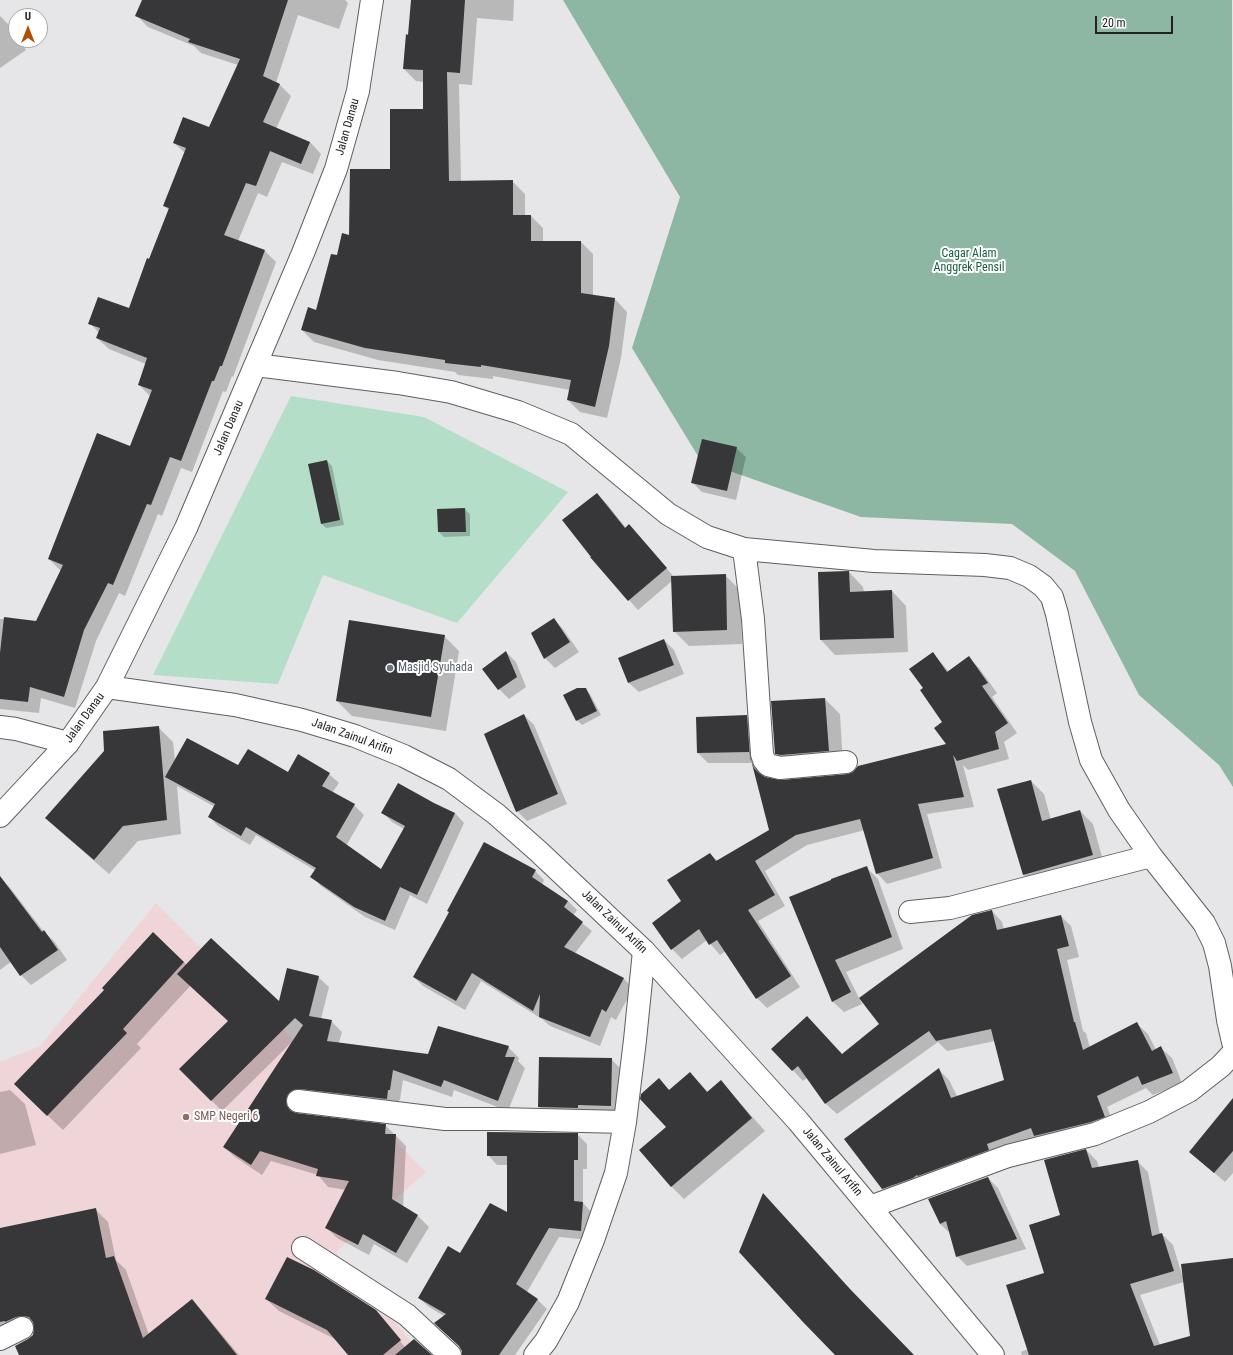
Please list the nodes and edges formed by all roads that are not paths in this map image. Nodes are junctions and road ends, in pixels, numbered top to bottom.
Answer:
1 (372, 0) edge
2 (256, 365) junction
3 (744, 549) junction
4 (107, 687) junction
5 (0, 727) edge
6 (68, 743) junction
7 (846, 762) dead end
8 (0, 816) edge
9 (1151, 856) junction
10 (910, 912) dead end
11 (644, 951) junction
12 (1233, 1042) edge
13 (1233, 1053) edge
14 (298, 1100) dead end
15 (625, 1122) junction
16 (870, 1207) junction
17 (303, 1248) dead end
18 (22, 1328) dead end
19 (0, 1339) edge
20 (450, 1355) edge
21 (535, 1355) edge
22 (993, 1355) edge

1 - 2 street, Jalan Danau
2 - 3 street
2 - 4 street, Jalan Danau
3 - 7 street
3 - 9 street
4 - 6 street, Jalan Danau
4 - 11 street, Jalan Zainul Arifin
5 - 6 street
6 - 8 street, Jalan Danau
9 - 10 street
9 - 12 street
11 - 15 street
11 - 16 street, Jalan Zainul Arifin
13 - 16 street
14 - 15 street
15 - 21 street
16 - 22 street, Jalan Zainul Arifin
17 - 20 street
18 - 19 street

